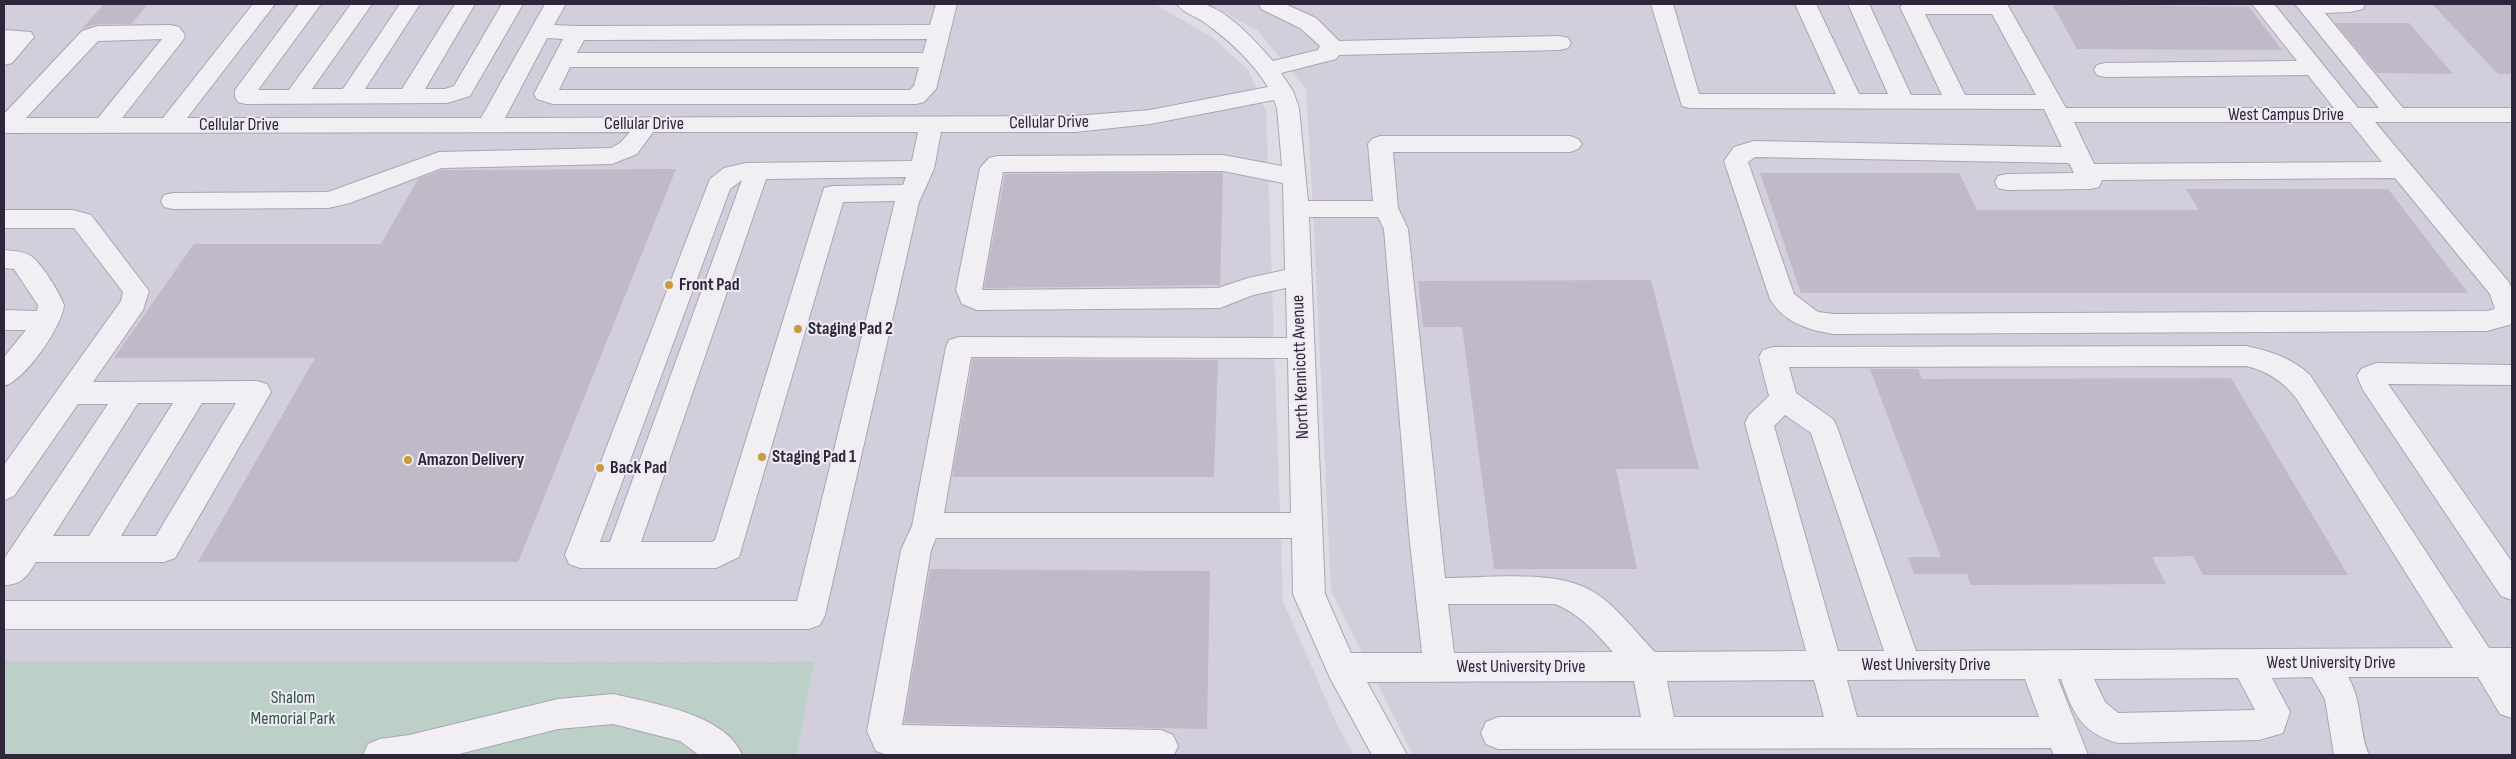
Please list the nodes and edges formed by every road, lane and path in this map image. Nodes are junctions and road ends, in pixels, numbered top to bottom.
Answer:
1 (264, 4) edge
2 (310, 4) edge
3 (362, 4) edge
4 (410, 4) edge
5 (466, 4) edge
6 (512, 4) edge
7 (555, 4) edge
8 (946, 4) edge
9 (1188, 4) edge
10 (1270, 4) edge
11 (1662, 4) edge
12 (1806, 4) edge
13 (1859, 4) edge
14 (2263, 4) edge
15 (2355, 4) edge
16 (1909, 5) edge
17 (2307, 5) edge
18 (1998, 6) edge
19 (540, 31) junction
20 (939, 32) junction
21 (577, 33) junction
22 (4, 37) edge
23 (1560, 43) dead end
24 (1330, 48) junction
25 (4, 58) edge
26 (563, 60) junction
27 (932, 60) junction
28 (2315, 68) junction
29 (1268, 69) junction
30 (2105, 70) dead end
31 (1282, 91) junction
32 (409, 96) junction
33 (295, 97) junction
34 (349, 97) junction
35 (1851, 102) junction
36 (1903, 102) junction
37 (1957, 102) junction
38 (2055, 108) junction
39 (2354, 115) junction
40 (2397, 115) junction
41 (2512, 115) edge
42 (931, 123) junction
43 (646, 124) junction
44 (489, 125) junction
45 (5, 126) edge
46 (104, 126) junction
47 (169, 126) junction
48 (1570, 144) dead end
49 (2083, 164) junction
50 (2401, 170) junction
51 (757, 171) junction
52 (1295, 177) junction
53 (916, 181) junction
54 (2007, 182) dead end
55 (173, 201) dead end
56 (1296, 209) junction
57 (1386, 210) junction
58 (4, 219) edge
59 (4, 259) edge
60 (1298, 276) junction
61 (4, 320) edge
62 (46, 321) junction
63 (1301, 348) junction
64 (2512, 375) edge
65 (4, 376) edge
66 (645, 382) junction
67 (682, 382) junction
68 (71, 393) junction
69 (130, 393) junction
70 (194, 393) junction
71 (1784, 399) junction
72 (4, 488) edge
73 (1307, 525) junction
74 (927, 526) junction
75 (28, 549) junction
76 (97, 549) junction
77 (620, 555) junction
78 (4, 572) edge
79 (2512, 587) edge
80 (1432, 591) junction
81 (4, 615) edge
82 (2493, 662) edge
83 (2321, 663) junction
84 (2248, 664) junction
85 (2036, 665) junction
86 (2072, 665) junction
87 (1828, 666) junction
88 (1904, 666) junction
89 (1648, 667) junction
90 (1341, 668) junction
91 (1440, 668) junction
92 (2512, 703) edge
93 (1845, 732) junction
94 (1498, 733) dead end
95 (1660, 733) junction
96 (2067, 744) edge
97 (1161, 746) dead end
98 (380, 755) edge
99 (725, 755) edge
100 (1390, 755) edge
101 (2352, 755) edge

1 - 47 street
2 - 33 street
3 - 33 street
4 - 34 street
5 - 32 street
6 - 32 street
7 - 19 street
8 - 20 street
9 - 29 street, North Kennicott Avenue
10 - 24 street
11 - 35 street, West Campus Drive
12 - 35 street
13 - 36 street
14 - 28 street
15 - 17 street
16 - 18 street
16 - 37 street
17 - 40 street
18 - 38 street
19 - 21 street
19 - 44 street
20 - 21 street
20 - 27 street
21 - 26 street
22 - 25 street
23 - 24 street
24 - 29 street
26 - 27 street
26 - 27 street
28 - 30 street
28 - 39 street
29 - 31 street, North Kennicott Avenue
31 - 42 street, Cellular Drive
31 - 52 street, North Kennicott Avenue
32 - 34 street
33 - 34 street
35 - 36 street, West Campus Drive
36 - 37 street, West Campus Drive
37 - 38 street, West Campus Drive
38 - 39 street, West Campus Drive
38 - 49 street
39 - 40 street, West Campus Drive
39 - 50 street
40 - 41 street, West Campus Drive
42 - 43 street, Cellular Drive
42 - 53 street
43 - 44 street, Cellular Drive
43 - 55 street
44 - 47 street, Cellular Drive
45 - 46 street, Cellular Drive
45 - 46 street
46 - 47 street, Cellular Drive
48 - 57 street
49 - 50 street
49 - 50 street
49 - 54 street
51 - 53 street
51 - 66 street
51 - 67 street
52 - 56 street, North Kennicott Avenue
52 - 60 street
53 - 77 street
53 - 81 street
56 - 57 street
56 - 60 street, North Kennicott Avenue
57 - 80 street
58 - 68 street
59 - 62 street
60 - 63 street, North Kennicott Avenue
61 - 62 street
62 - 65 street
63 - 73 street, North Kennicott Avenue
63 - 74 street
64 - 79 street
66 - 67 street
66 - 77 street
67 - 77 street
68 - 69 street
68 - 72 street
69 - 70 street
69 - 75 street
70 - 76 street
70 - 76 street
71 - 82 street
71 - 87 street
71 - 88 street
73 - 74 street
73 - 90 street, North Kennicott Avenue
74 - 97 street
75 - 76 street
75 - 78 street
80 - 89 street
80 - 91 street
82 - 83 street, West University Drive
82 - 92 street
83 - 84 street, West University Drive
83 - 101 street
84 - 86 street, West University Drive
84 - 86 street
85 - 86 street, West University Drive
85 - 88 street, West University Drive
85 - 96 street
87 - 88 street, West University Drive
87 - 89 street, West University Drive
87 - 93 street
89 - 91 street, West University Drive
89 - 95 street
90 - 91 street, West University Drive
90 - 100 street, North Kennicott Avenue
93 - 95 street
93 - 96 street
94 - 95 street
98 - 99 street

